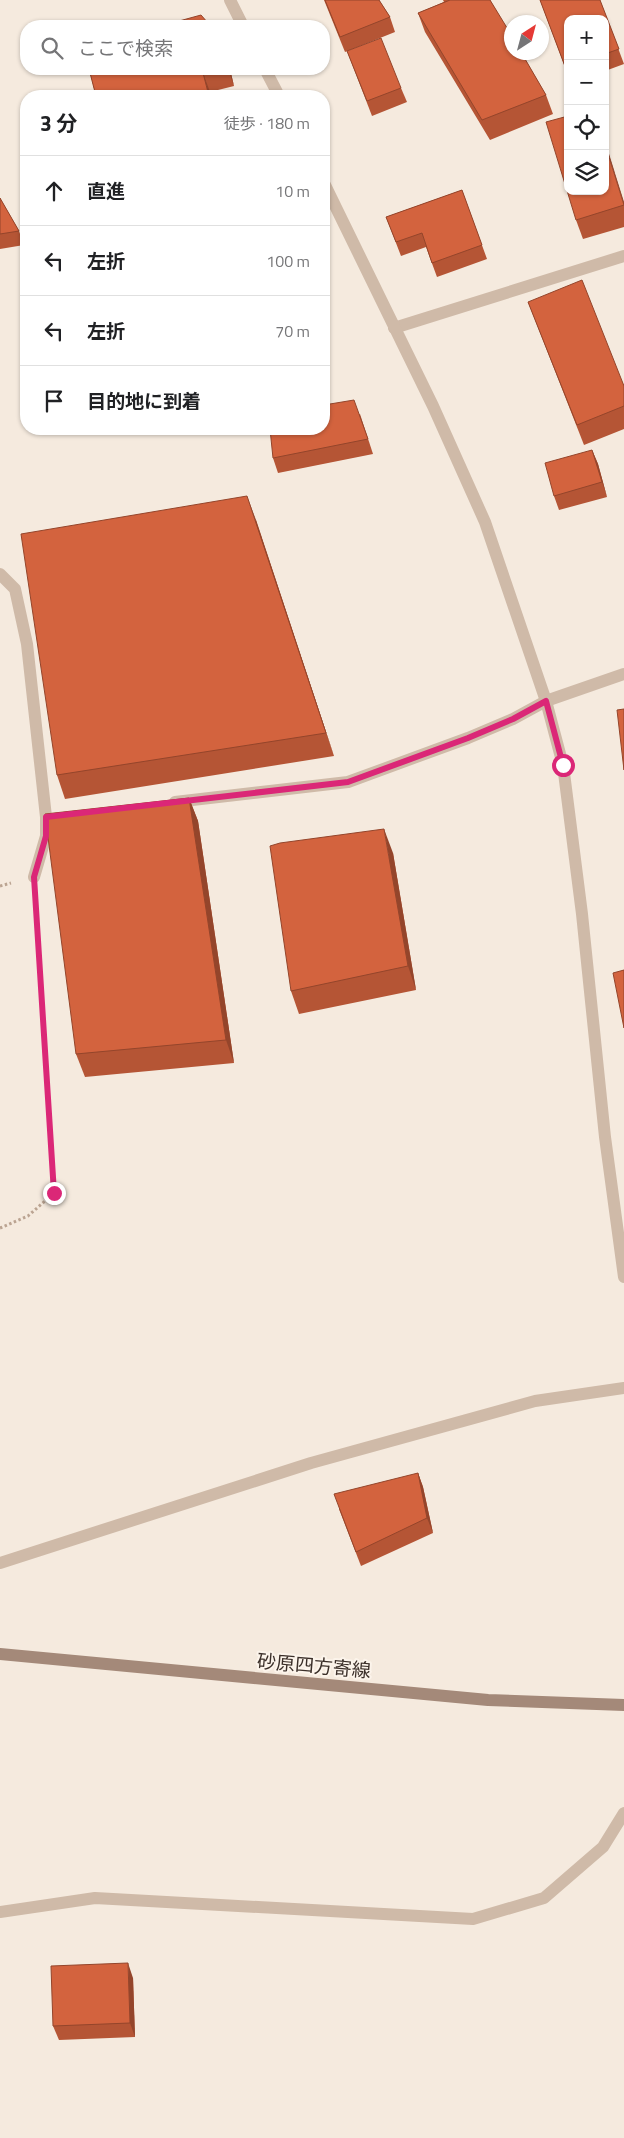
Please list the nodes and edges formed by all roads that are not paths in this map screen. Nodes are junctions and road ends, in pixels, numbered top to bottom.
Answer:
1 (230, 0) edge
2 (240, 20) edge
3 (268, 75) edge
4 (276, 90) edge
5 (330, 195) edge
6 (624, 256) edge
7 (394, 328) junction
8 (0, 574) edge
9 (624, 674) edge
10 (546, 701) junction
11 (163, 804) edge
12 (34, 877) road end
13 (624, 1277) edge
14 (624, 1388) edge
15 (0, 1563) edge
16 (0, 1654) edge
17 (624, 1705) edge
18 (624, 1813) edge
19 (0, 1912) edge

1 - 2 street
3 - 4 street
5 - 7 street
6 - 7 street
7 - 10 street
8 - 12 street
9 - 10 street
10 - 11 street
10 - 13 street
14 - 15 street
16 - 17 main road, 砂原四方寄線
18 - 19 street

